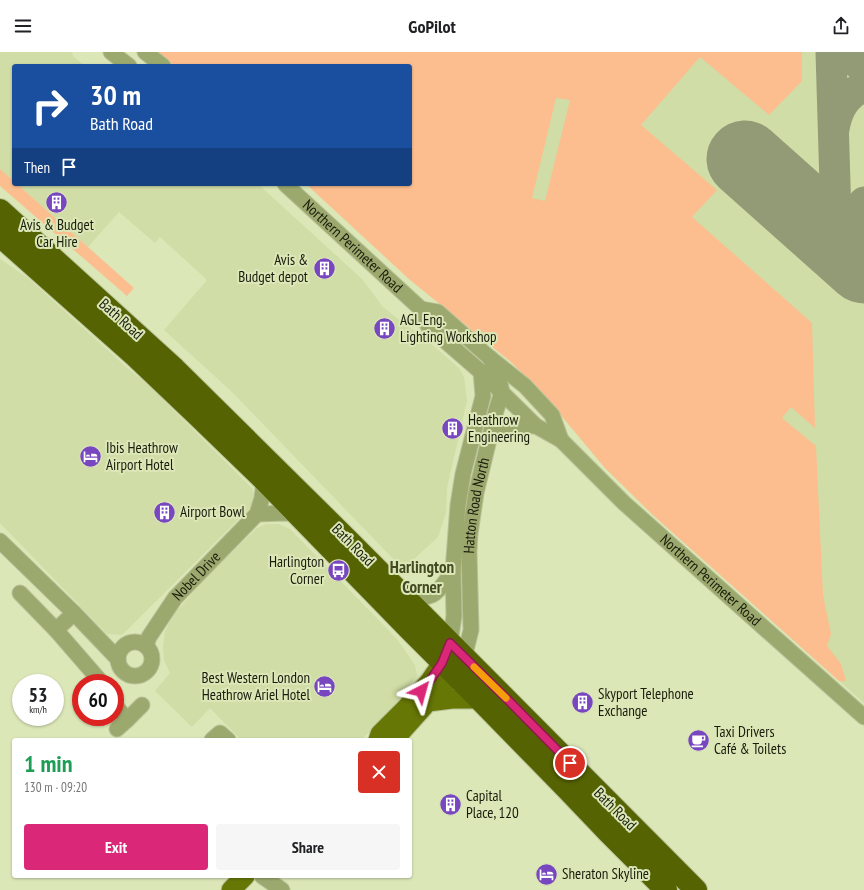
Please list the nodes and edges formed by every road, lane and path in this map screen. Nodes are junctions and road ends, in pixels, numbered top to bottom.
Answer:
1 (111, 52) edge
2 (145, 52) edge
3 (126, 64) edge
4 (160, 64) edge
5 (287, 186) edge
6 (0, 210) edge
7 (4, 241) edge
8 (421, 308) junction
9 (490, 358) junction
10 (481, 372) junction
11 (525, 386) junction
12 (502, 392) junction
13 (477, 418) junction
14 (536, 426) junction
15 (490, 436) junction
16 (561, 440) junction
17 (264, 480) junction
18 (257, 514) junction
19 (298, 515) junction
20 (0, 541) edge
21 (453, 571) junction
22 (20, 593) dead end
23 (403, 596) junction
24 (74, 613) junction
25 (56, 630) junction
26 (146, 646) junction
27 (118, 659) junction
28 (452, 659) junction
29 (94, 674) edge
30 (479, 699) junction
31 (428, 702) junction
32 (142, 705) dead end
33 (864, 717) edge
34 (124, 722) edge
35 (214, 738) edge
36 (226, 738) edge
37 (379, 738) edge
38 (396, 738) edge
39 (243, 878) edge
40 (265, 878) edge
41 (231, 890) edge
42 (282, 890) edge
43 (666, 890) edge
44 (696, 890) edge

1 - 3 street
2 - 4 street
5 - 8 street, Northern Perimeter Road
6 - 23 highway, Bath Road
7 - 17 highway, Bath Road
8 - 9 street, Northern Perimeter Road
8 - 10 street, Northern Perimeter Road
9 - 11 street, Northern Perimeter Road
9 - 12 street
10 - 12 street, Northern Perimeter Road
10 - 13 street, Hatton Road North
11 - 12 street
11 - 16 street, Northern Perimeter Road
12 - 13 street
12 - 14 street, Northern Perimeter Road
12 - 15 street, Hatton Road North
13 - 21 street, Hatton Road North
14 - 15 street
14 - 16 street, Northern Perimeter Road
15 - 28 street, Hatton Road North
16 - 33 street, Northern Perimeter Road
17 - 18 street, Nobel Drive
17 - 19 highway, Bath Road
18 - 19 street
18 - 26 street, Nobel Drive
19 - 28 highway, Bath Road
20 - 24 street
21 - 23 street
21 - 28 street, Hatton Road North
22 - 25 street
23 - 28 highway, Bath Road
24 - 25 street
24 - 27 street
25 - 29 street
26 - 27 street
26 - 27 street
28 - 30 highway, Bath Road
28 - 31 main road
28 - 37 main road
28 - 44 highway, Bath Road
30 - 31 main road
30 - 43 highway, Bath Road
31 - 38 main road
32 - 34 street
35 - 36 street
39 - 41 main road
40 - 42 street

